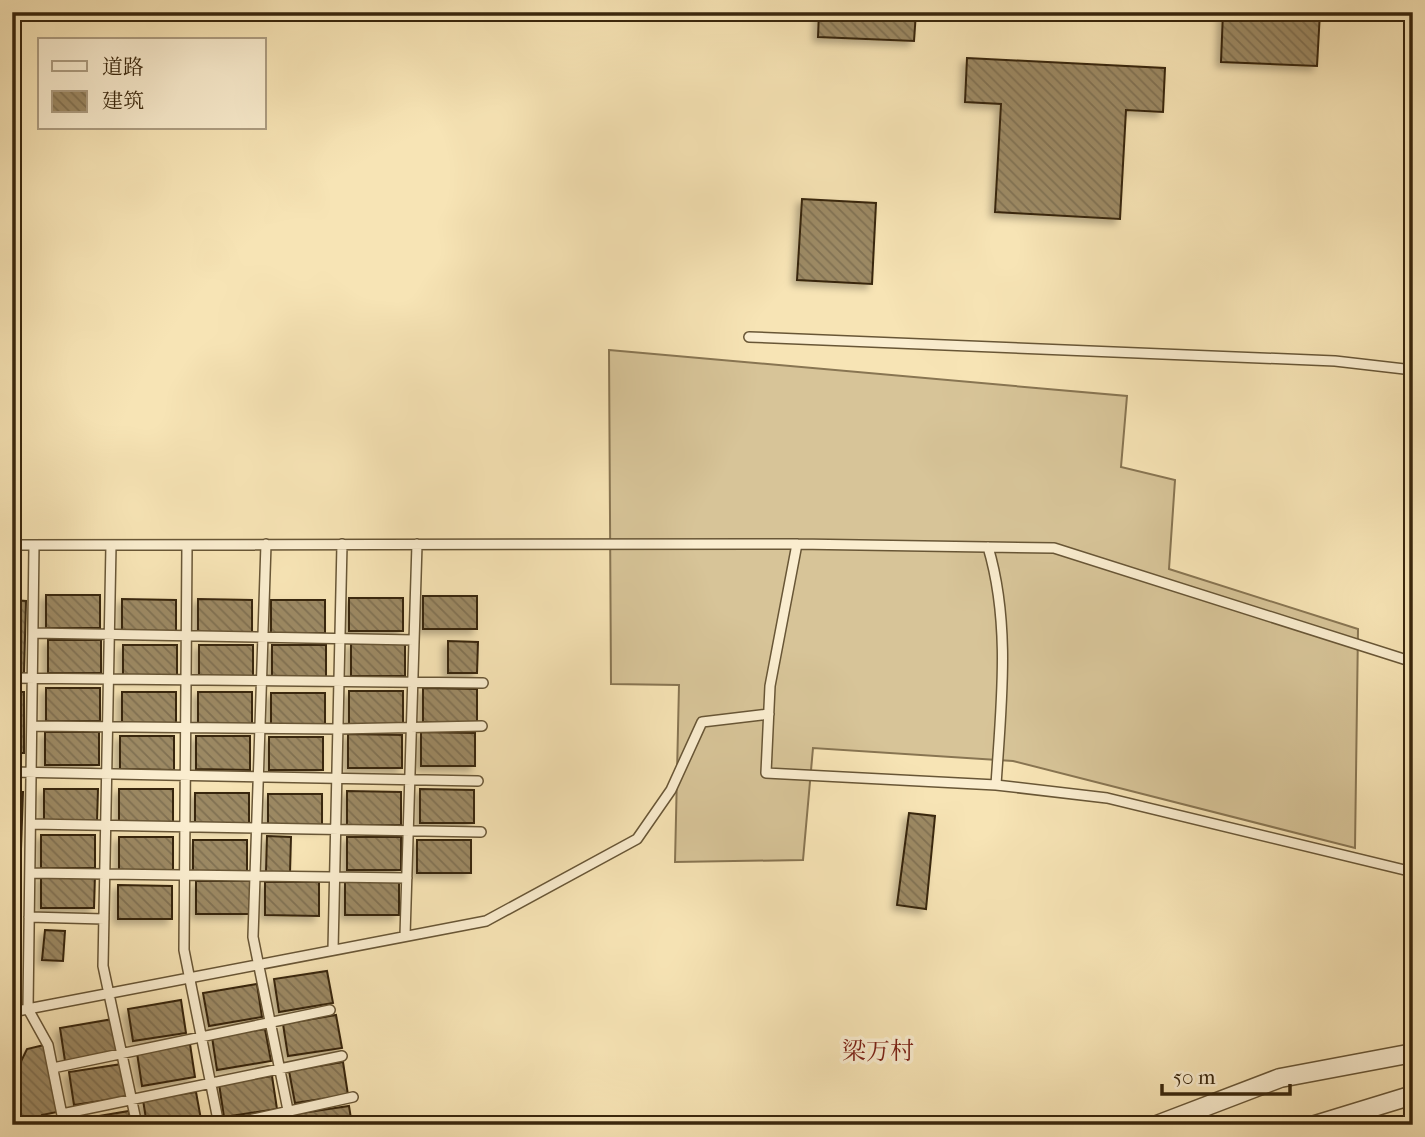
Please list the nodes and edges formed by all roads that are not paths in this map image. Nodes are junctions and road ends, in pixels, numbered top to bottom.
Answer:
1 (749, 337) dead end
2 (1413, 370) edge
3 (266, 544) junction
4 (342, 544) junction
5 (417, 544) junction
6 (797, 544) junction
7 (12, 545) edge
8 (34, 545) junction
9 (111, 545) junction
10 (187, 545) junction
11 (988, 547) junction
12 (33, 632) junction
13 (109, 634) junction
14 (186, 635) junction
15 (263, 637) junction
16 (340, 638) junction
17 (414, 640) junction
18 (1413, 662) edge
19 (12, 677) edge
20 (32, 677) junction
21 (108, 678) junction
22 (186, 679) junction
23 (261, 680) junction
24 (339, 681) junction
25 (413, 682) junction
26 (483, 683) dead end
27 (769, 714) junction
28 (32, 726) junction
29 (482, 726) dead end
30 (108, 727) junction
31 (185, 728) junction
32 (260, 728) junction
33 (338, 729) junction
34 (411, 729) junction
35 (12, 772) edge
36 (31, 772) junction
37 (107, 774) junction
38 (185, 775) junction
39 (258, 776) junction
40 (337, 778) junction
41 (410, 779) junction
42 (478, 781) dead end
43 (996, 785) junction
44 (31, 824) junction
45 (106, 825) junction
46 (185, 827) junction
47 (257, 828) junction
48 (336, 830) junction
49 (408, 831) junction
50 (481, 832) dead end
51 (1413, 872) edge
52 (30, 873) junction
53 (105, 874) junction
54 (184, 875) junction
55 (255, 876) junction
56 (335, 877) junction
57 (407, 878) junction
58 (29, 917) junction
59 (104, 919) junction
60 (405, 936) junction
61 (333, 950) junction
62 (258, 965) junction
63 (189, 978) junction
64 (109, 993) junction
65 (28, 1009) junction
66 (330, 1010) dead end
67 (12, 1012) edge
68 (270, 1022) junction
69 (201, 1037) junction
70 (122, 1054) junction
71 (1413, 1054) edge
72 (342, 1056) dead end
73 (53, 1068) junction
74 (280, 1069) junction
75 (211, 1083) junction
76 (1413, 1095) edge
77 (353, 1097) dead end
78 (132, 1100) junction
79 (288, 1111) junction
80 (62, 1114) junction
81 (64, 1125) edge
82 (137, 1125) edge
83 (219, 1125) edge
84 (226, 1125) edge
85 (291, 1125) edge
86 (1157, 1125) edge
87 (1315, 1125) edge

1 - 2 lane
3 - 4 lane
3 - 10 lane
3 - 15 lane
4 - 5 lane
4 - 16 lane
5 - 6 lane
5 - 17 lane
6 - 11 lane
6 - 27 lane
7 - 8 lane
8 - 9 lane
8 - 12 lane
9 - 10 lane
9 - 13 lane
10 - 14 lane
11 - 18 lane
11 - 43 lane
12 - 13 lane
12 - 20 lane
13 - 14 lane
13 - 21 lane
14 - 15 lane
14 - 22 lane
15 - 16 lane
15 - 23 lane
16 - 17 lane
16 - 24 lane
17 - 25 lane
19 - 20 lane
20 - 21 lane
20 - 28 lane
21 - 22 lane
21 - 30 lane
22 - 23 lane
22 - 31 lane
23 - 24 lane
23 - 32 lane
24 - 25 lane
24 - 33 lane
25 - 26 lane
25 - 34 lane
27 - 43 lane
27 - 60 lane
28 - 30 lane
28 - 36 lane
29 - 34 lane
30 - 31 lane
30 - 37 lane
31 - 32 lane
31 - 38 lane
32 - 33 lane
32 - 39 lane
33 - 34 lane
33 - 40 lane
34 - 41 lane
35 - 36 lane
36 - 37 lane
36 - 44 lane
37 - 38 lane
37 - 45 lane
38 - 39 lane
38 - 46 lane
39 - 40 lane
39 - 47 lane
40 - 41 lane
40 - 48 lane
41 - 42 lane
41 - 49 lane
43 - 51 lane
44 - 45 lane
44 - 52 lane
45 - 46 lane
45 - 53 lane
46 - 47 lane
46 - 54 lane
47 - 48 lane
47 - 55 lane
48 - 49 lane
48 - 56 lane
49 - 50 lane
49 - 57 lane
52 - 53 lane
52 - 58 lane
53 - 54 lane
53 - 59 lane
54 - 55 lane
54 - 63 lane
55 - 56 lane
55 - 62 lane
56 - 57 lane
56 - 61 lane
57 - 60 lane
58 - 59 lane
58 - 65 lane
59 - 64 lane
60 - 61 lane
61 - 62 lane
62 - 63 lane
62 - 68 lane
63 - 64 lane
63 - 69 lane
64 - 65 lane
64 - 70 lane
65 - 67 lane
65 - 73 lane
66 - 68 lane
68 - 69 lane
68 - 74 lane
69 - 70 lane
69 - 75 lane
70 - 73 lane
70 - 78 lane
71 - 86 street
72 - 74 lane
73 - 80 lane
74 - 75 lane
74 - 79 lane
75 - 78 lane
75 - 83 lane
76 - 87 street
77 - 79 lane
78 - 80 lane
78 - 82 lane
79 - 84 lane
79 - 85 lane
80 - 81 lane

